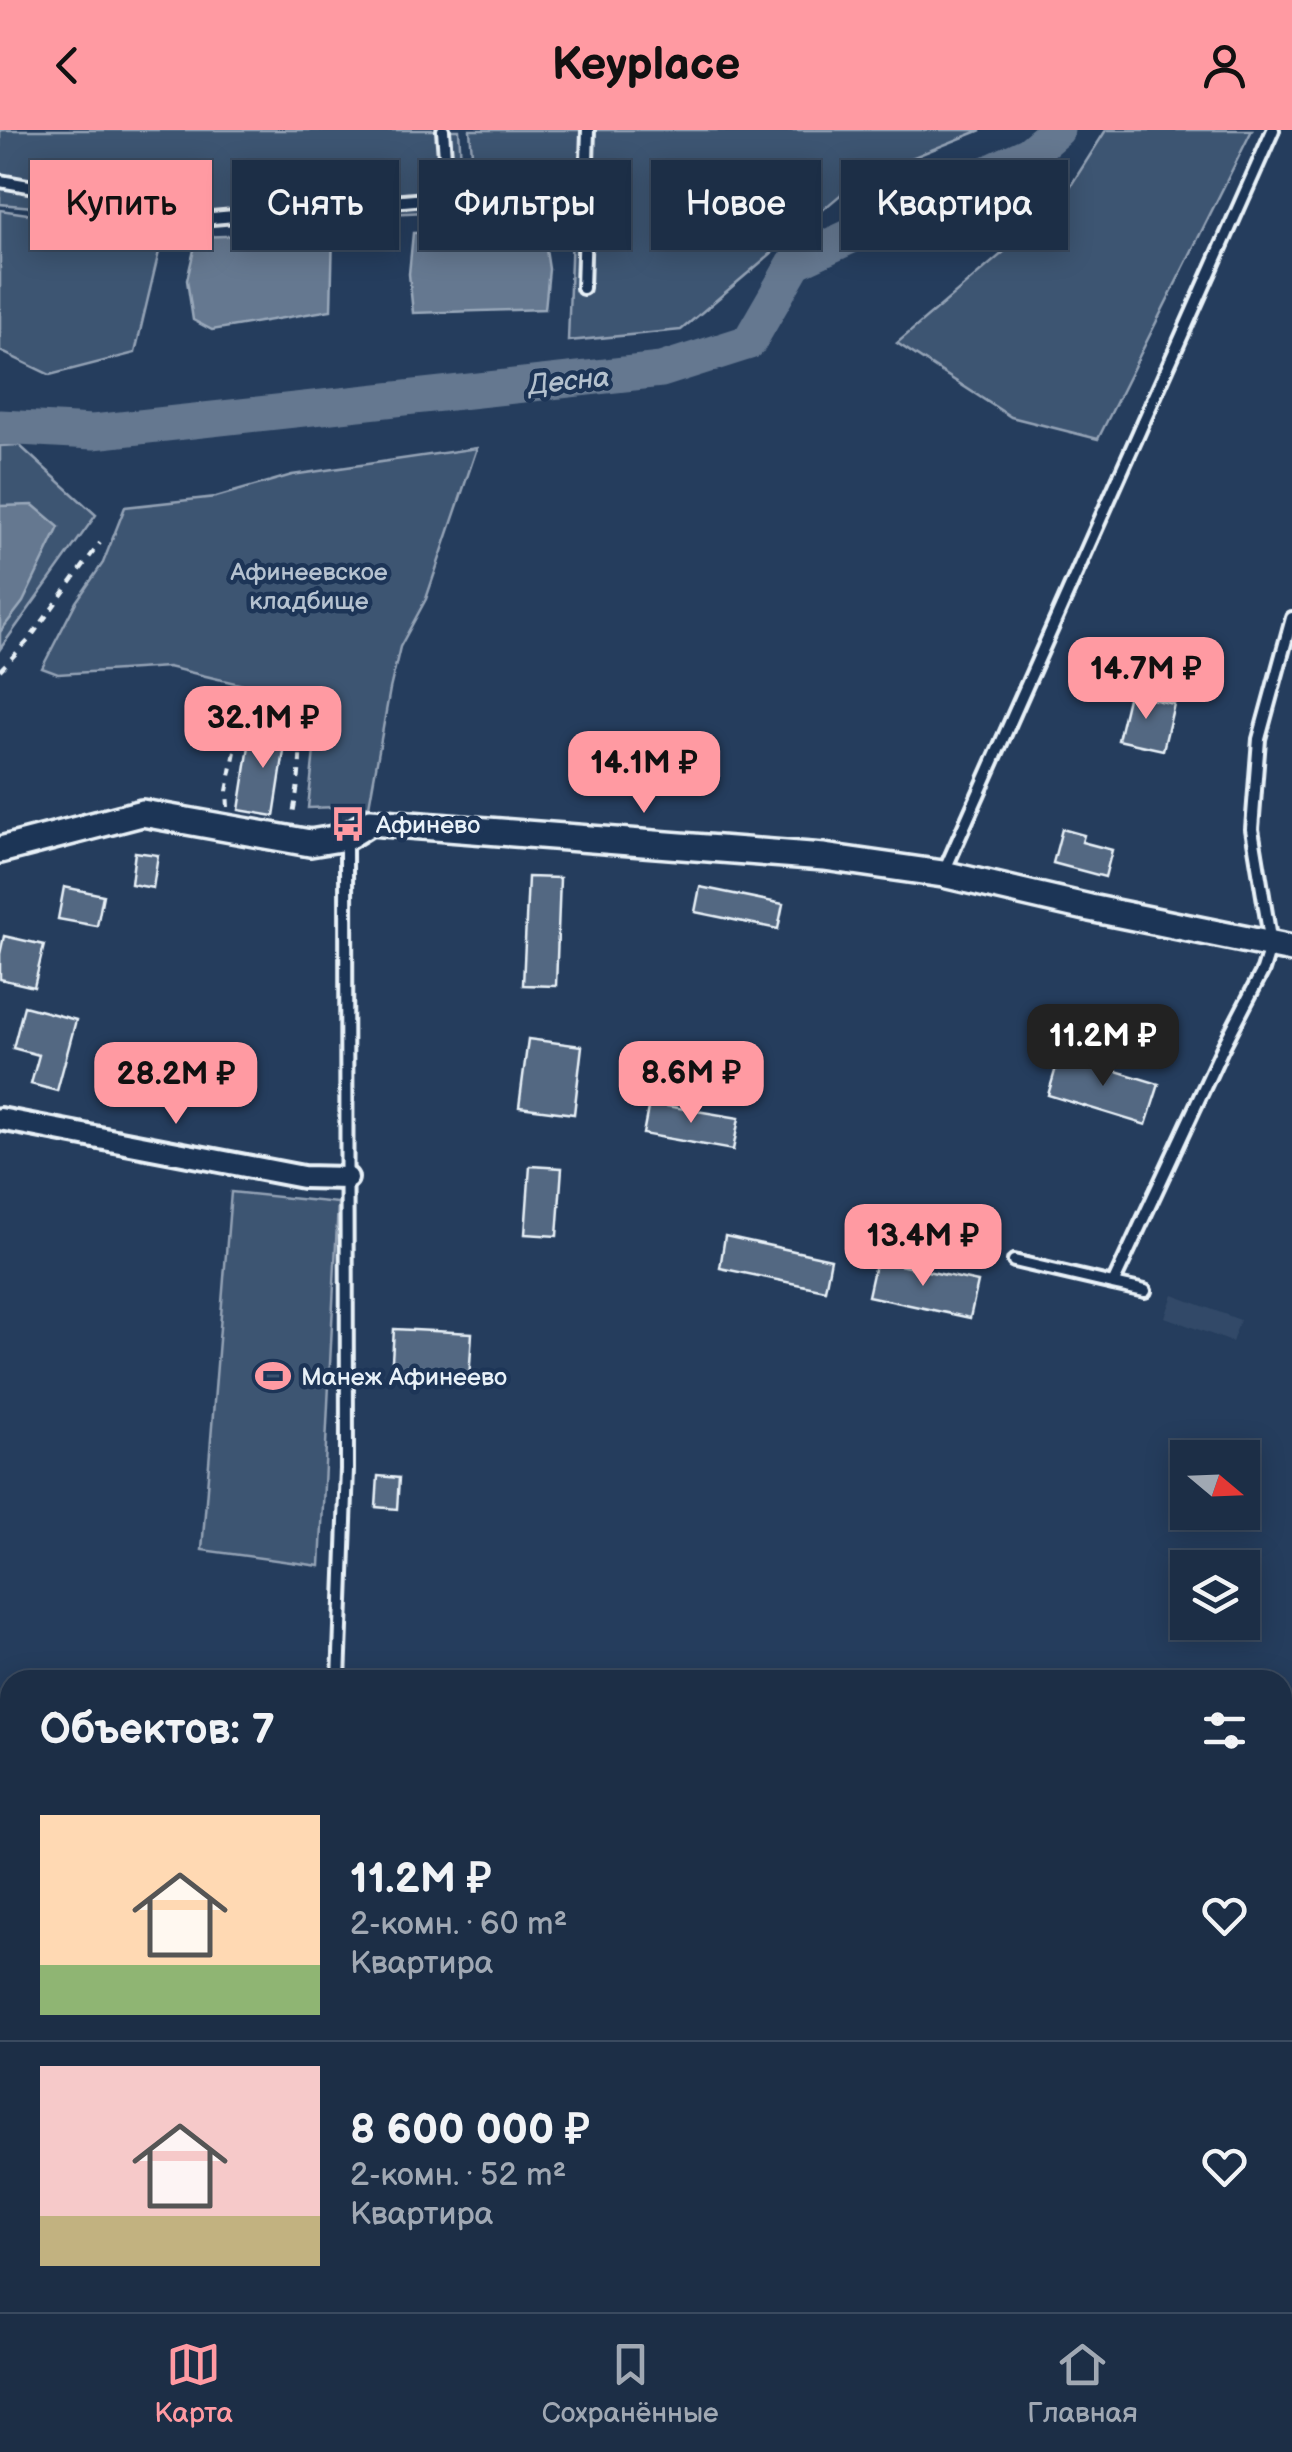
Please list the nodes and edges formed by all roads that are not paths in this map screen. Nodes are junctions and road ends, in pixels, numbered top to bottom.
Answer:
1 (443, 130) edge
2 (588, 130) edge
3 (1273, 130) edge
4 (0, 181) edge
5 (583, 288) dead end
6 (1292, 618) edge
7 (346, 838) junction
8 (0, 850) edge
9 (943, 874) junction
10 (1281, 947) edge
11 (0, 1119) edge
12 (347, 1178) junction
13 (1014, 1261) dead end
14 (1114, 1284) junction
15 (1146, 1291) dead end
16 (339, 1670) edge

1 - 4 lane
2 - 5 lane
3 - 9 lane
6 - 10 lane
7 - 8 street
7 - 9 street
7 - 12 lane
9 - 10 street
10 - 14 lane
11 - 12 street
12 - 16 lane
13 - 14 lane
14 - 15 lane

